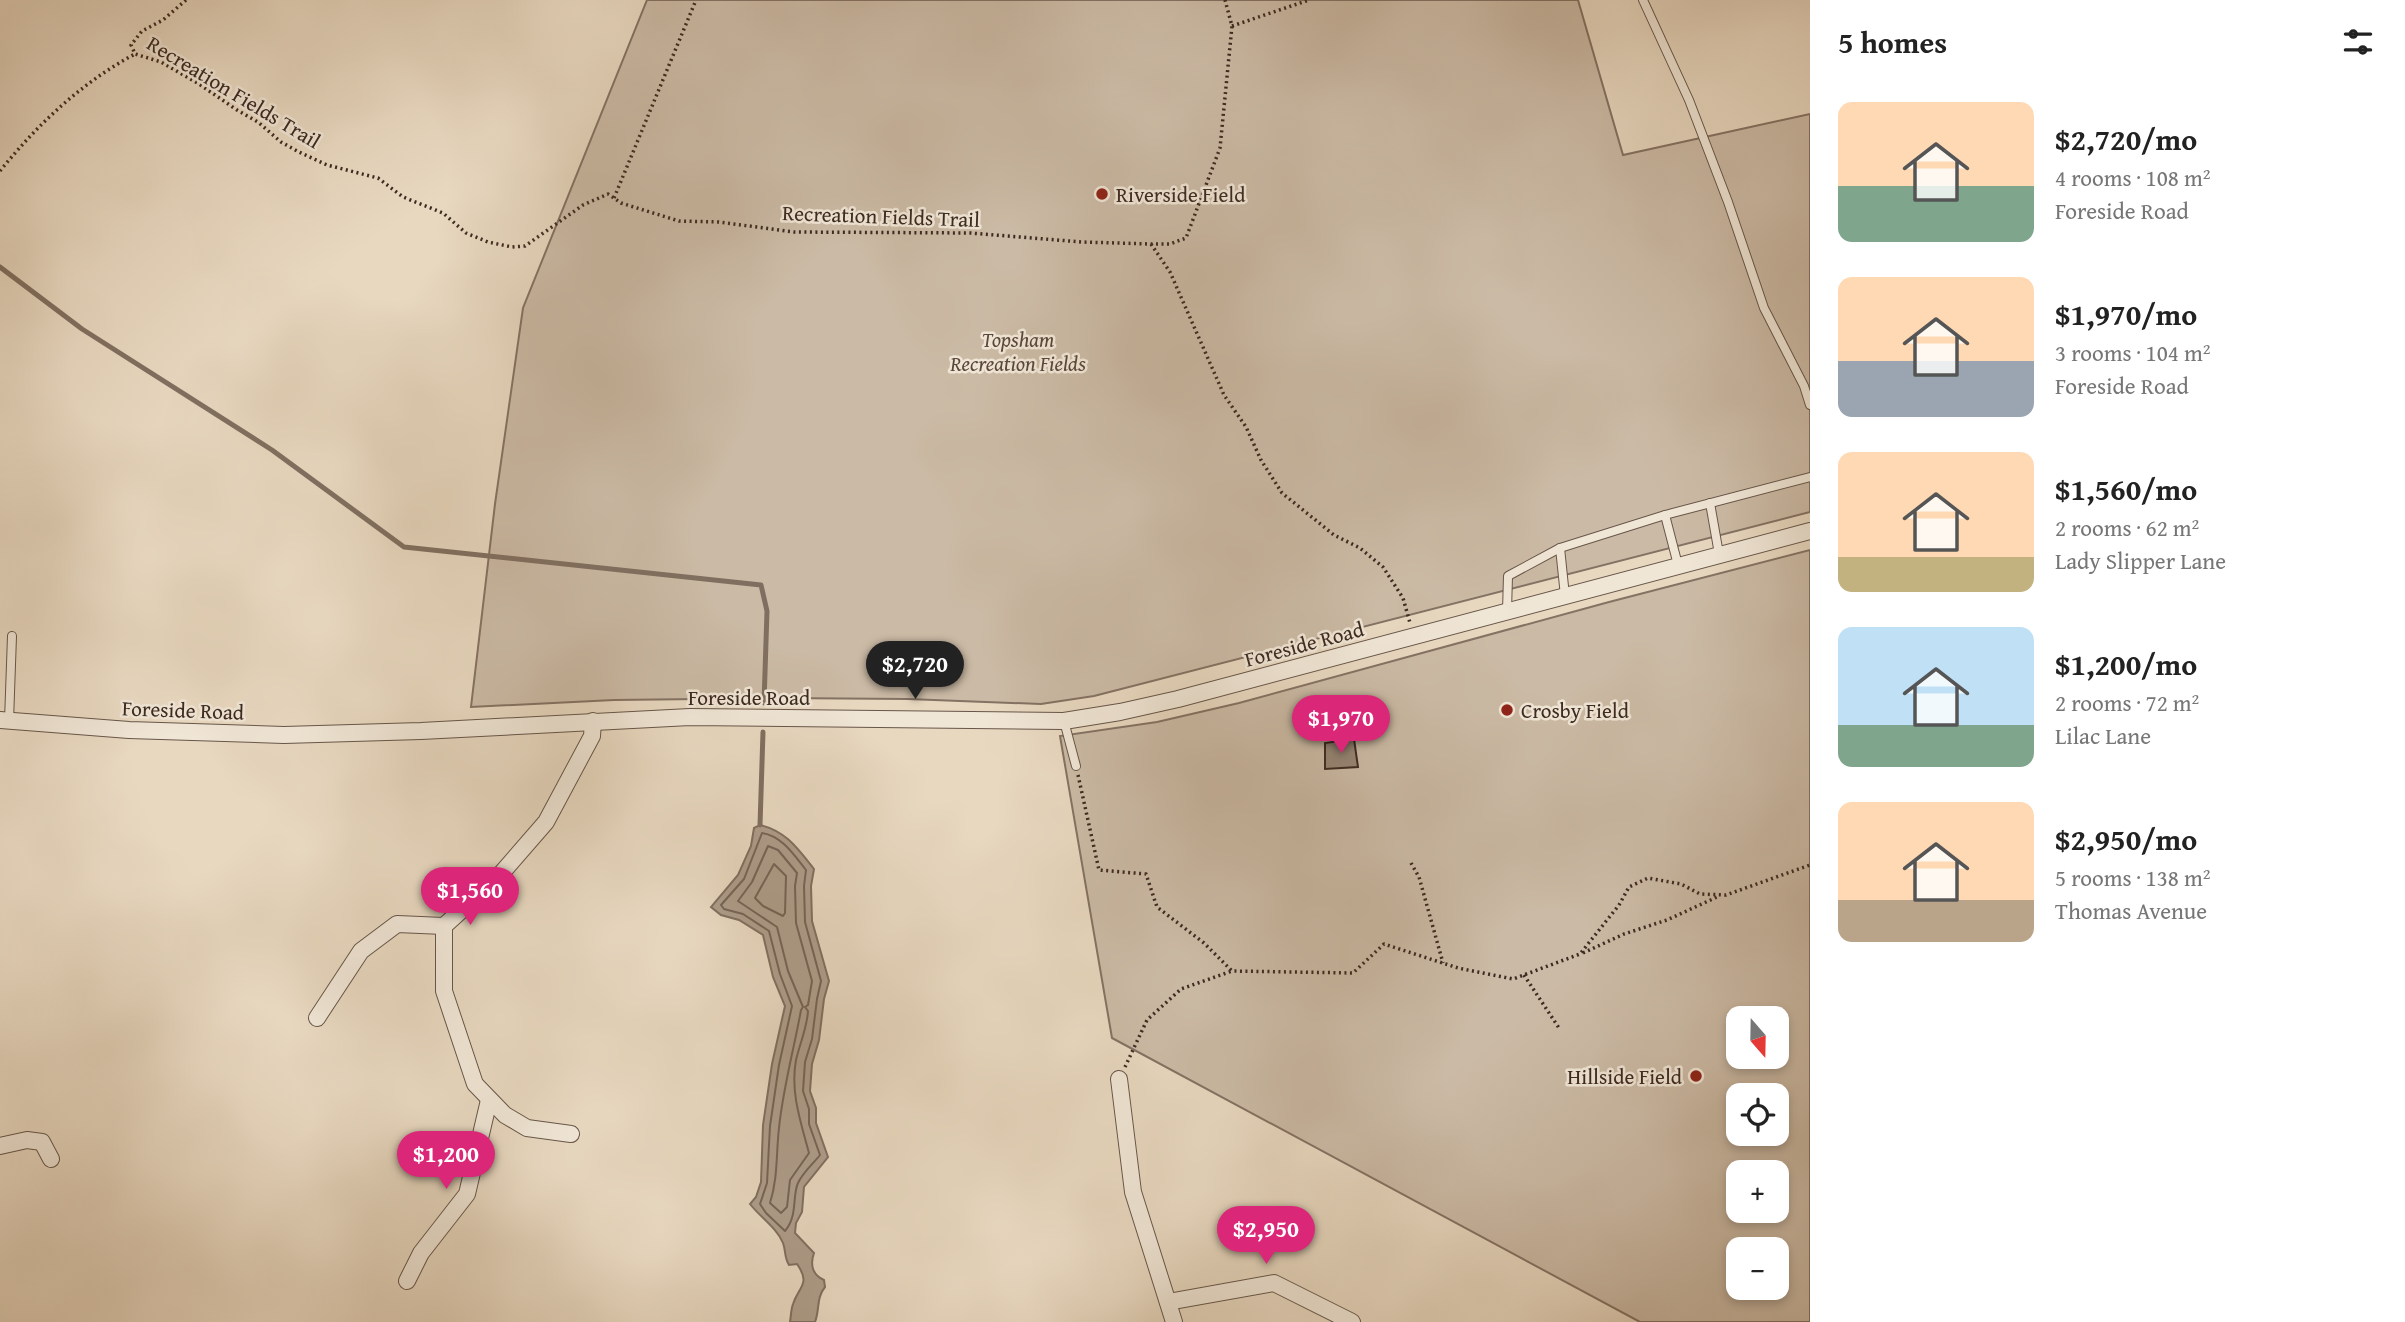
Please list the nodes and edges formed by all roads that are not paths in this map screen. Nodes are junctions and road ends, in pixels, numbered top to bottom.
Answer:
1 (1643, 0) edge
2 (1810, 405) edge
3 (1810, 477) edge
4 (1710, 503) junction
5 (1665, 515) junction
6 (1810, 531) edge
7 (1560, 548) junction
8 (1719, 554) junction
9 (1678, 565) junction
10 (1565, 596) junction
11 (1507, 611) junction
12 (12, 636) dead end
13 (4, 720) edge
14 (593, 721) junction
15 (1064, 721) junction
16 (1076, 766) road end
17 (444, 926) junction
18 (317, 1018) dead end
19 (1119, 1079) road end
20 (489, 1100) junction
21 (571, 1134) dead end
22 (0, 1146) edge
23 (51, 1159) dead end
24 (407, 1281) dead end
25 (1168, 1302) junction
26 (1174, 1322) edge
27 (1352, 1322) edge

1 - 2 lane
3 - 4 lane
4 - 5 lane
4 - 8 lane
5 - 7 lane
5 - 9 lane
6 - 8 street, Foreside Road
7 - 10 lane
7 - 11 lane
8 - 9 street, Foreside Road
9 - 10 street, Foreside Road
10 - 11 street, Foreside Road
11 - 15 street, Foreside Road
12 - 13 lane
13 - 14 street, Foreside Road
14 - 15 street, Foreside Road
14 - 17 street
15 - 16 lane
17 - 18 street
17 - 20 street
19 - 25 street
20 - 21 street
20 - 24 street
22 - 23 street
25 - 26 street
25 - 27 street

